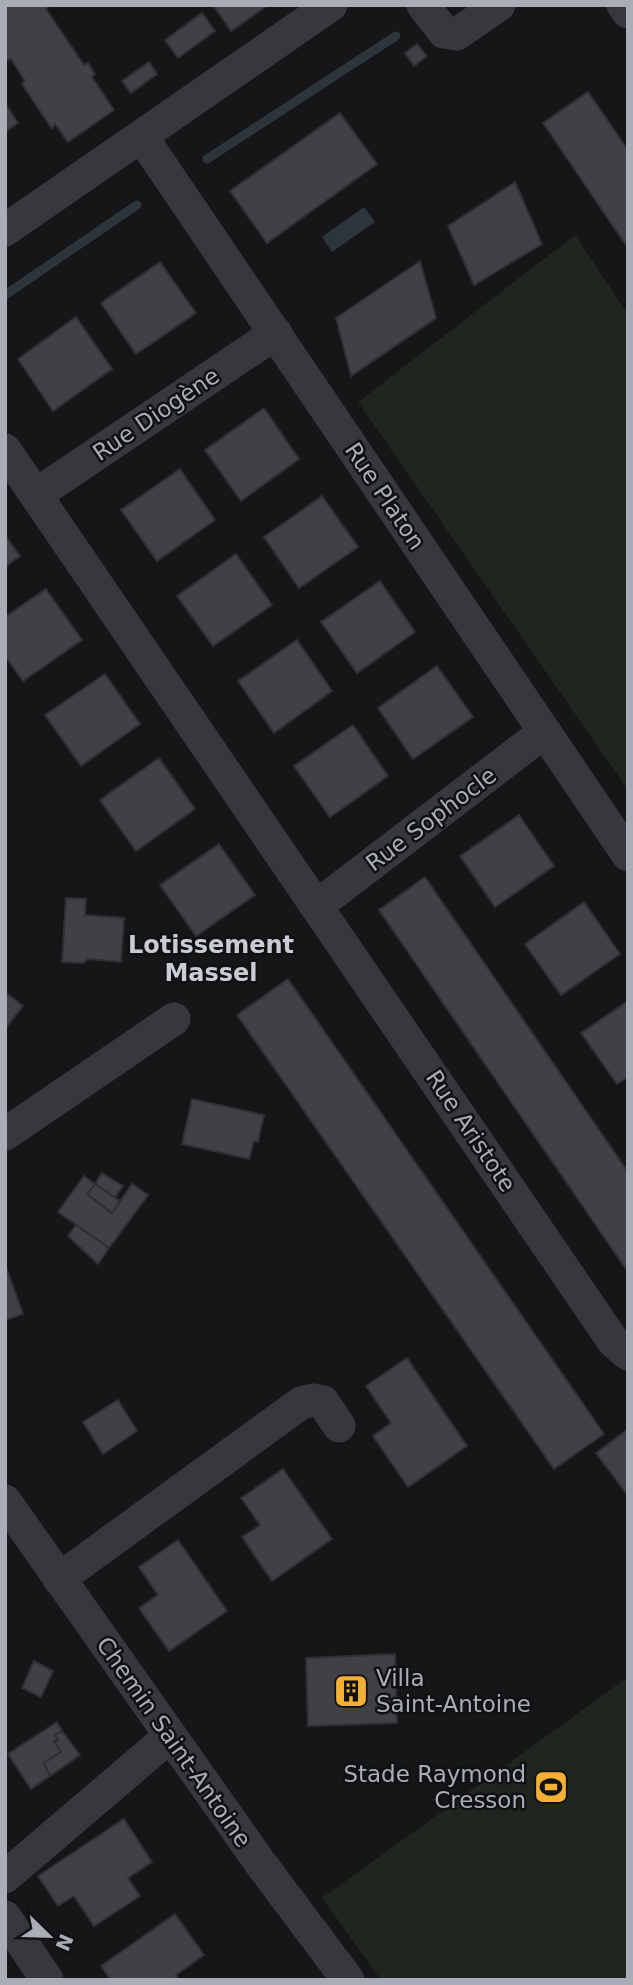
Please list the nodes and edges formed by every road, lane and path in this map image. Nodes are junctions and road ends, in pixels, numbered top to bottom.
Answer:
1 (331, 5) edge
2 (423, 5) edge
3 (499, 5) edge
4 (623, 5) edge
5 (628, 12) edge
6 (142, 137) junction
7 (5, 230) edge
8 (276, 333) junction
9 (5, 450) edge
10 (37, 494) junction
11 (543, 733) junction
12 (628, 855) edge
13 (318, 905) junction
14 (174, 1019) dead end
15 (5, 1134) edge
16 (628, 1354) edge
17 (339, 1426) dead end
18 (5, 1501) edge
19 (59, 1579) junction
20 (170, 1736) junction
21 (5, 1877) edge
22 (5, 1917) edge
23 (47, 1980) edge
24 (348, 1980) edge

1 - 6 street
2 - 3 street
4 - 5 street
6 - 7 street
6 - 8 street, Rue Platon
8 - 10 street, Rue Diogène
8 - 11 street, Rue Platon
9 - 10 street, Rue Aristote
10 - 13 street, Rue Aristote
11 - 12 street, Rue Platon
11 - 13 street, Rue Sophocle
13 - 16 street, Rue Aristote
14 - 15 street
17 - 19 street
18 - 19 street, Chemin Saint-Antoine
19 - 20 street, Chemin Saint-Antoine
20 - 21 street
20 - 24 street, Chemin Saint-Antoine
22 - 23 street

